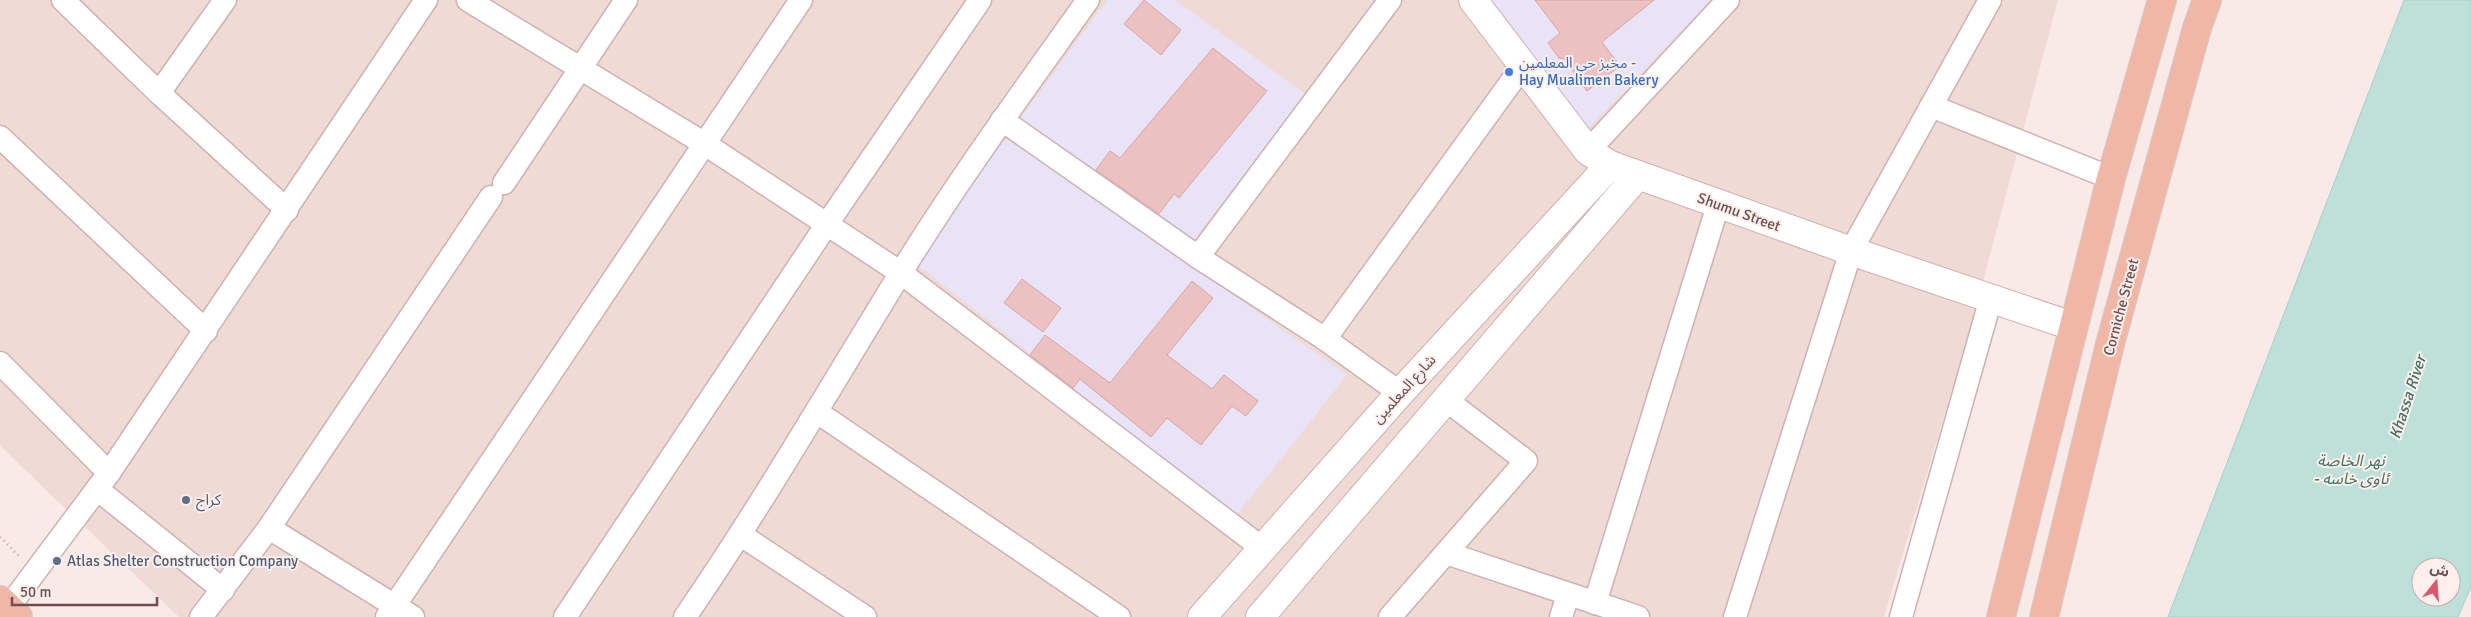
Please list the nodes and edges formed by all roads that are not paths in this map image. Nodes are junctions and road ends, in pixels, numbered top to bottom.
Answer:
1 (63, 0) edge
2 (225, 0) edge
3 (426, 0) edge
4 (468, 0) edge
5 (626, 0) edge
6 (801, 0) edge
7 (980, 0) edge
8 (1088, 0) edge
9 (1390, 0) edge
10 (1472, 0) edge
11 (1728, 0) edge
12 (1990, 0) edge
13 (2162, 0) edge
14 (2207, 0) edge
15 (1522, 67) junction
16 (582, 68) junction
17 (159, 93) junction
18 (1931, 106) junction
19 (1002, 120) junction
20 (0, 137) edge
21 (705, 144) junction
22 (1599, 158) junction
23 (1638, 175) junction
24 (2111, 178) junction
25 (1718, 205) junction
26 (287, 210) junction
27 (827, 224) junction
28 (1851, 251) junction
29 (1198, 257) junction
30 (901, 273) junction
31 (1991, 298) junction
32 (2072, 326) junction
33 (206, 331) junction
34 (1325, 339) junction
35 (0, 363) edge
36 (1400, 393) junction
37 (1445, 399) junction
38 (817, 412) junction
39 (103, 481) junction
40 (269, 528) junction
41 (741, 535) junction
42 (1262, 548) junction
43 (1446, 553) junction
44 (223, 590) junction
45 (1568, 595) junction
46 (1595, 604) junction
47 (9, 608) edge
48 (398, 613) edge
49 (861, 616) edge
50 (201, 617) edge
51 (565, 617) edge
52 (685, 617) edge
53 (1119, 617) edge
54 (1202, 617) edge
55 (1260, 617) edge
56 (1390, 617) edge
57 (1562, 617) edge
58 (1638, 617) edge
59 (1735, 617) edge
60 (1901, 617) edge
61 (2001, 617) edge
62 (2044, 617) edge

1 - 17 street
2 - 17 street
3 - 26 street
4 - 16 street
5 - 16 street
6 - 21 street
7 - 27 street
8 - 19 street
9 - 29 street
10 - 15 street
11 - 22 street
12 - 18 street
13 - 24 main road
14 - 62 main road, Corniche Street
15 - 22 street
15 - 34 street
16 - 21 street
16 - 40 street
17 - 26 street
18 - 24 street
18 - 28 street
19 - 29 street
19 - 30 street
20 - 33 street
21 - 27 street
21 - 48 street
22 - 23 street, Shumu Street
22 - 36 street, شارع المعلمين
23 - 25 street, Shumu Street
23 - 37 street
24 - 32 main road
25 - 28 street, Shumu Street
25 - 46 street
26 - 33 street
27 - 30 street
27 - 51 street
28 - 31 street, Shumu Street
28 - 59 street
29 - 34 street
30 - 38 street
30 - 42 street
31 - 32 street, Shumu Street
31 - 60 street
32 - 61 main road
33 - 39 street
34 - 36 street
35 - 39 street
36 - 42 street, شارع المعلمين
37 - 43 street
37 - 55 street
38 - 41 street
38 - 53 street
39 - 44 street
39 - 47 street
40 - 44 street
40 - 48 street
41 - 49 street
41 - 52 street
42 - 54 street, شارع المعلمين
43 - 45 street
43 - 56 street
44 - 50 street
45 - 46 street
45 - 57 street
46 - 58 street

